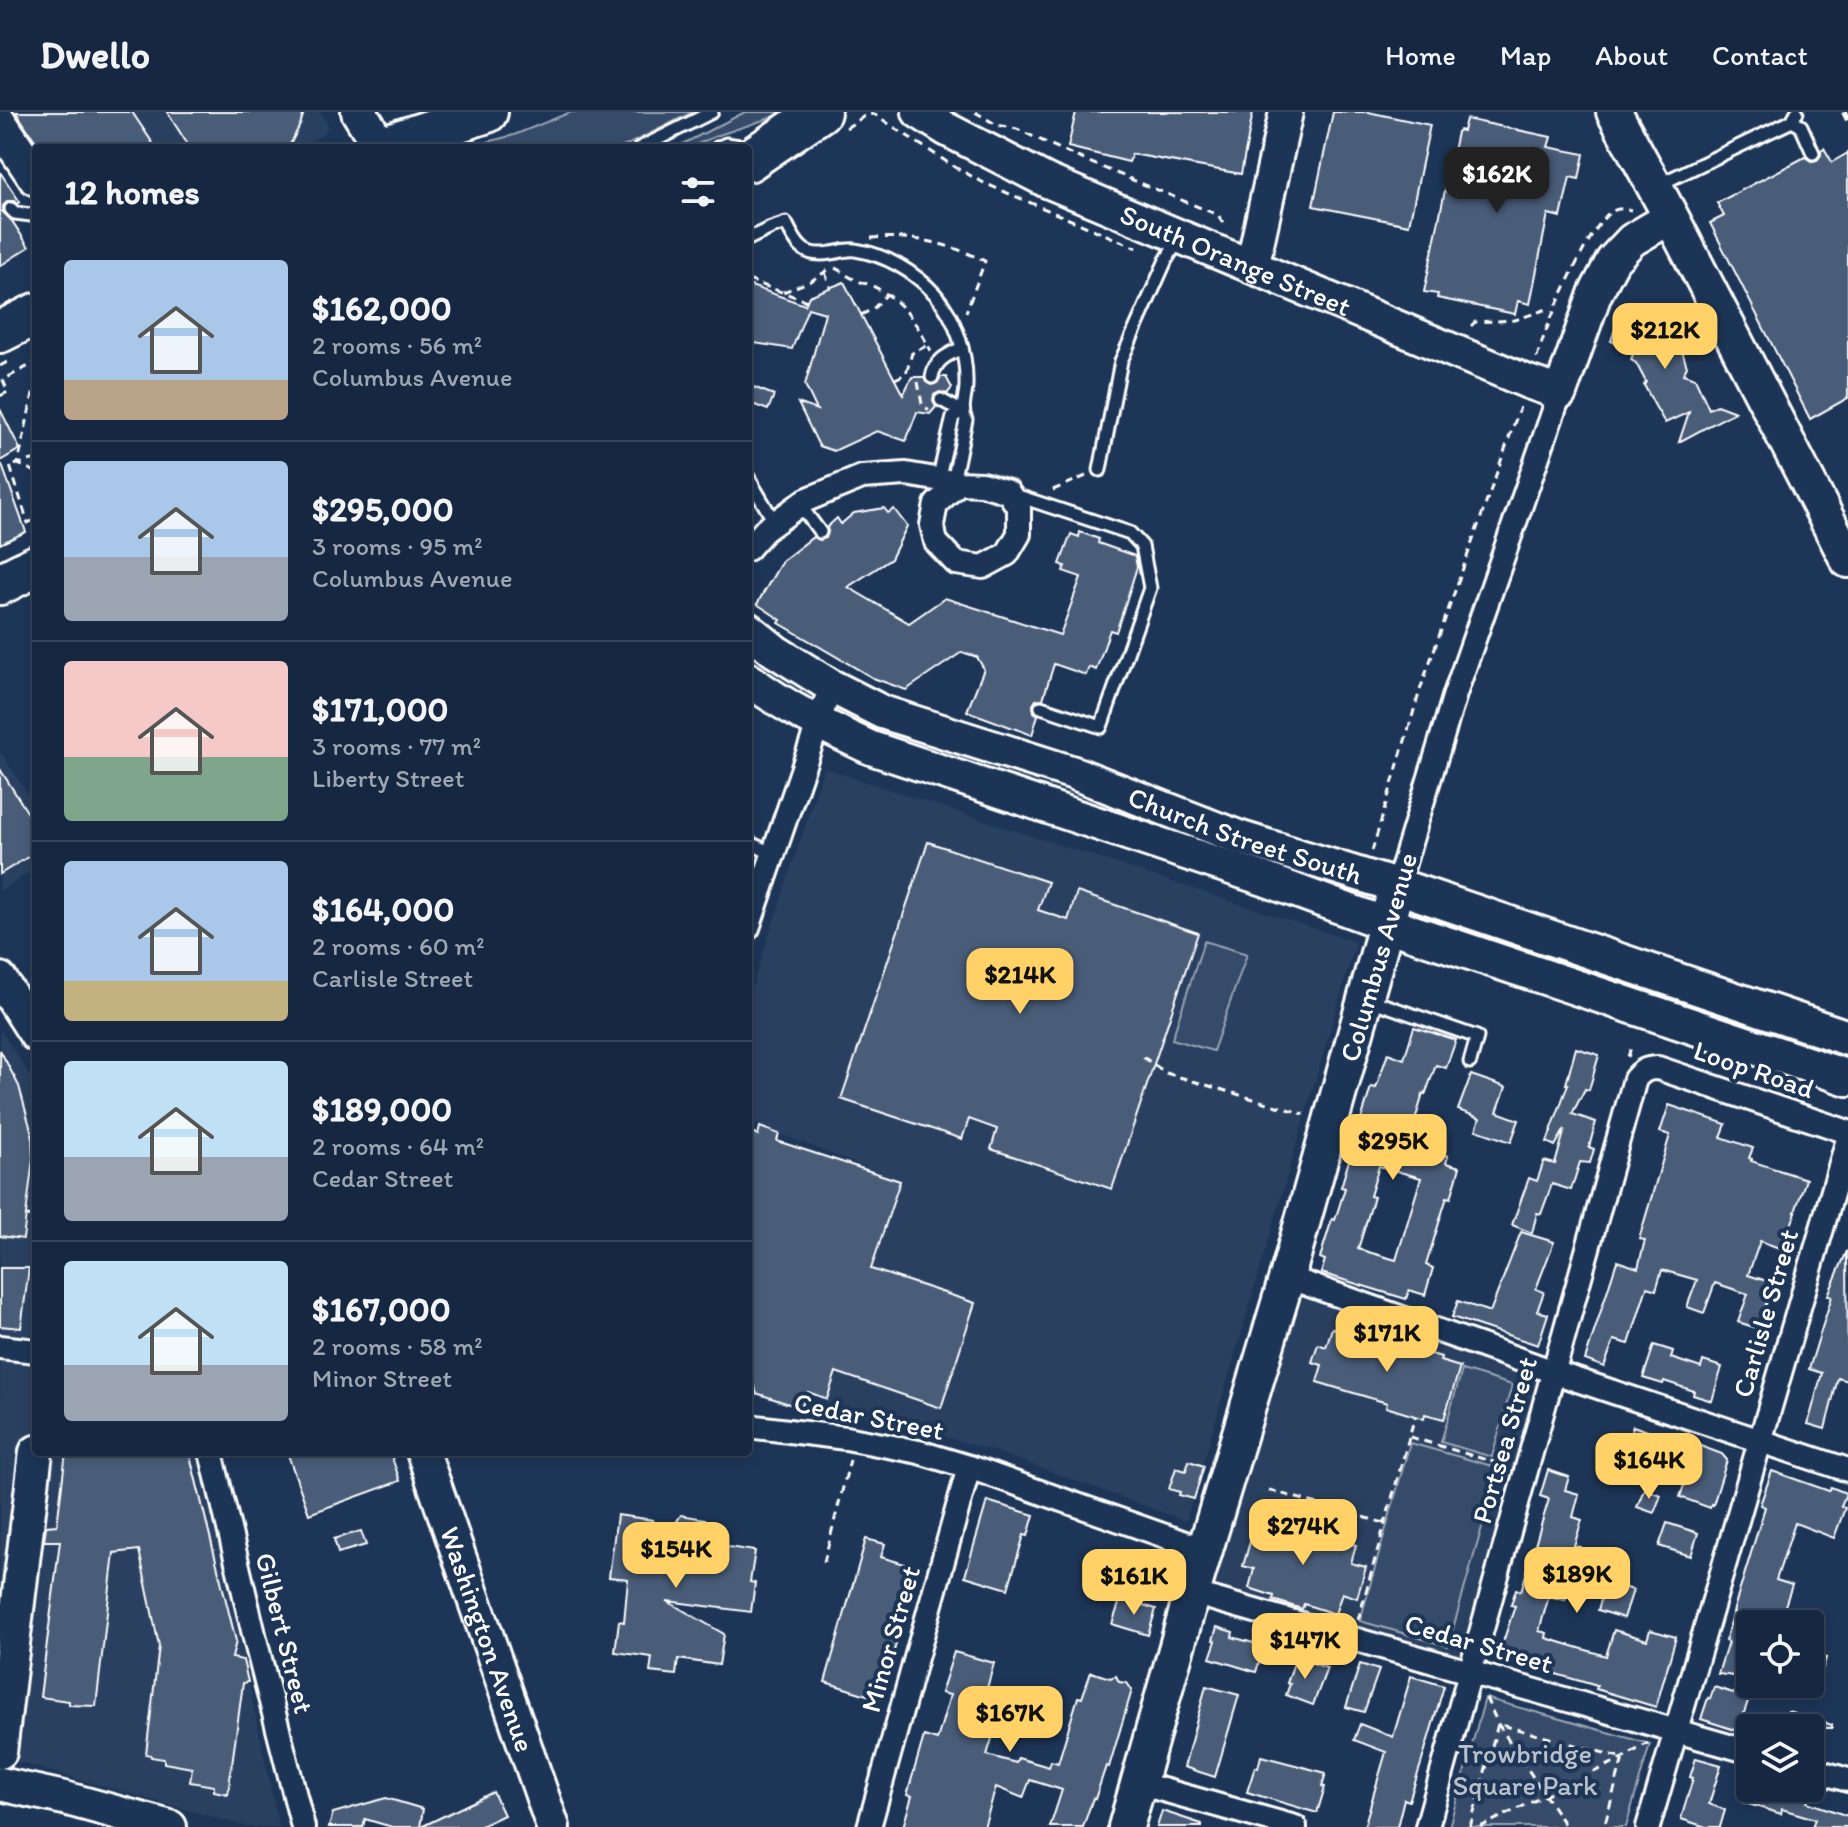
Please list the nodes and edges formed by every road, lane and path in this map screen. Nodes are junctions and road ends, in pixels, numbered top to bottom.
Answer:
1 (359, 112) edge
2 (487, 112) edge
3 (712, 112) edge
4 (886, 112) edge
5 (919, 112) edge
6 (975, 112) edge
7 (1286, 112) edge
8 (1614, 112) edge
9 (866, 113) edge
10 (880, 116) junction
11 (1794, 116) edge
12 (830, 122) edge
13 (0, 124) edge
14 (377, 144) edge
15 (391, 144) edge
16 (648, 144) edge
17 (1813, 153) dead end
18 (757, 155) edge
19 (32, 172) edge
20 (1654, 187) junction
21 (11, 209) dead end
22 (32, 214) edge
23 (1671, 217) junction
24 (1227, 228) dead end
25 (752, 237) edge
26 (864, 238) dead end
27 (1173, 248) junction
28 (1252, 267) junction
29 (825, 272) junction
30 (752, 281) edge
31 (830, 287) dead end
32 (783, 292) junction
33 (886, 295) junction
34 (807, 301) dead end
35 (1550, 308) dead end
36 (861, 315) dead end
37 (963, 320) dead end
38 (1471, 326) dead end
39 (928, 345) junction
40 (962, 348) junction
41 (931, 351) dead end
42 (32, 364) edge
43 (906, 374) junction
44 (932, 377) dead end
45 (895, 379) dead end
46 (918, 380) dead end
47 (1560, 393) junction
48 (0, 396) edge
49 (32, 398) edge
50 (941, 400) dead end
51 (1519, 409) dead end
52 (961, 411) junction
53 (32, 460) edge
54 (18, 464) junction
55 (32, 470) edge
56 (1100, 470) joint
57 (950, 482) junction
58 (752, 484) edge
59 (1053, 490) dead end
60 (1008, 492) junction
61 (800, 505) junction
62 (32, 521) edge
63 (775, 523) junction
64 (820, 532) dead end
65 (752, 545) edge
66 (1848, 560) edge
67 (32, 568) edge
68 (0, 584) edge
69 (752, 632) edge
70 (752, 682) edge
71 (831, 686) junction
72 (1041, 707) dead end
73 (817, 723) junction
74 (964, 737) junction
75 (913, 762) junction
76 (752, 844) edge
77 (773, 854) junction
78 (1371, 855) dead end
79 (1397, 886) junction
80 (752, 916) edge
81 (1386, 924) junction
82 (0, 979) edge
83 (1366, 998) junction
84 (32, 1029) edge
85 (1848, 1038) edge
86 (1632, 1044) dead end
87 (1143, 1057) dead end
88 (1470, 1062) dead end
89 (1633, 1068) junction
90 (1848, 1078) edge
91 (1308, 1116) dead end
92 (1848, 1132) edge
93 (1848, 1139) edge
94 (26, 1216) dead end
95 (32, 1217) edge
96 (1287, 1277) junction
97 (0, 1347) edge
98 (32, 1351) edge
99 (1554, 1372) junction
100 (1415, 1416) dead end
101 (752, 1426) edge
102 (1409, 1437) junction
103 (1759, 1440) junction
104 (36, 1456) edge
105 (212, 1456) edge
106 (424, 1456) edge
107 (851, 1456) dead end
108 (969, 1467) junction
109 (1510, 1467) dead end
110 (1848, 1470) edge
111 (1269, 1490) dead end
112 (1385, 1523) junction
113 (1205, 1550) junction
114 (824, 1562) dead end
115 (1192, 1593) junction
116 (1356, 1626) dead end
117 (1470, 1672) junction
118 (1484, 1695) dead end
119 (1498, 1724) junction
120 (1675, 1731) junction
121 (1653, 1740) dead end
122 (1736, 1748) edge
123 (0, 1752) edge
124 (1623, 1758) junction
125 (1824, 1773) edge
126 (1848, 1780) edge
127 (1138, 1783) junction
128 (0, 1784) edge
129 (1545, 1795) junction
130 (170, 1827) edge
131 (303, 1827) edge
132 (553, 1827) edge
133 (869, 1827) edge
134 (1126, 1827) edge
135 (1295, 1827) edge
136 (1427, 1827) edge
137 (1470, 1827) edge
138 (1480, 1827) edge
139 (1566, 1827) edge
140 (1604, 1827) edge
141 (1648, 1827) edge

1 - 14 main road
2 - 15 highway
3 - 16 lane
4 - 10 path
5 - 27 main road, South Orange Street
6 - 24 path
7 - 28 main road
8 - 20 main road
9 - 10 path
9 - 12 path
10 - 27 path
11 - 17 lane
11 - 20 lane
12 - 18 highway
13 - 19 main road
20 - 23 main road
21 - 22 lane
23 - 47 main road, Columbus Avenue
23 - 66 main road
25 - 40 lane
26 - 37 path
27 - 28 main road, South Orange Street
27 - 56 lane
28 - 47 main road, South Orange Street
29 - 31 path
29 - 32 path
29 - 33 path
30 - 32 path
32 - 34 path
33 - 36 path
33 - 39 path
35 - 38 path
39 - 41 path
39 - 43 path
40 - 44 lane
40 - 52 lane
42 - 48 path
43 - 45 path
43 - 46 path
47 - 79 street, Columbus Avenue
49 - 54 path
50 - 52 lane
51 - 78 path
52 - 57 lane
53 - 54 path
54 - 55 path
54 - 62 path
56 - 59 path
57 - 60 street
57 - 60 street
57 - 61 street
58 - 63 lane
60 - 72 lane
61 - 63 street
61 - 64 lane
63 - 65 street
67 - 68 highway
69 - 71 main road, Church Street South
70 - 73 main road, Church Street South
71 - 73 street
71 - 74 main road, Church Street South
73 - 75 main road, Church Street South
73 - 77 street
74 - 75 main road
74 - 79 main road, Church Street South
75 - 81 main road, Church Street South
76 - 77 lane
77 - 80 street
79 - 81 main road, Columbus Avenue
79 - 85 main road, Church Street South
81 - 83 main road, Columbus Avenue
81 - 90 main road, Church Street South
82 - 84 main road
83 - 88 lane
83 - 96 main road, Columbus Avenue
86 - 89 path
87 - 91 path
89 - 92 street, Loop Road
89 - 99 street, Portsea Street
93 - 103 street, Carlisle Street
94 - 95 path
96 - 99 street
96 - 113 main road, Columbus Avenue
97 - 98 street
99 - 103 street
99 - 117 street, Portsea Street
100 - 102 path
101 - 108 street, Cedar Street
102 - 109 path
102 - 112 path
103 - 110 street
103 - 120 street, Carlisle Street
104 - 123 main road
105 - 131 street, Gilbert Street
106 - 132 main road, Washington Avenue
107 - 114 path
108 - 113 street, Cedar Street
108 - 133 street, Minor Street
111 - 112 path
112 - 116 path
113 - 115 main road, Columbus Avenue
115 - 117 street, Cedar Street
115 - 127 main road, Columbus Avenue
117 - 120 street, Cedar Street
117 - 136 street, Portsea Street
118 - 119 path
119 - 124 path
119 - 129 path
119 - 137 path
120 - 122 street, Cedar Street
120 - 141 street, Carlisle Street
121 - 124 path
124 - 129 path
124 - 140 path
125 - 126 street
127 - 134 main road, Columbus Avenue
127 - 135 street
128 - 130 main road
129 - 138 path
129 - 139 path

